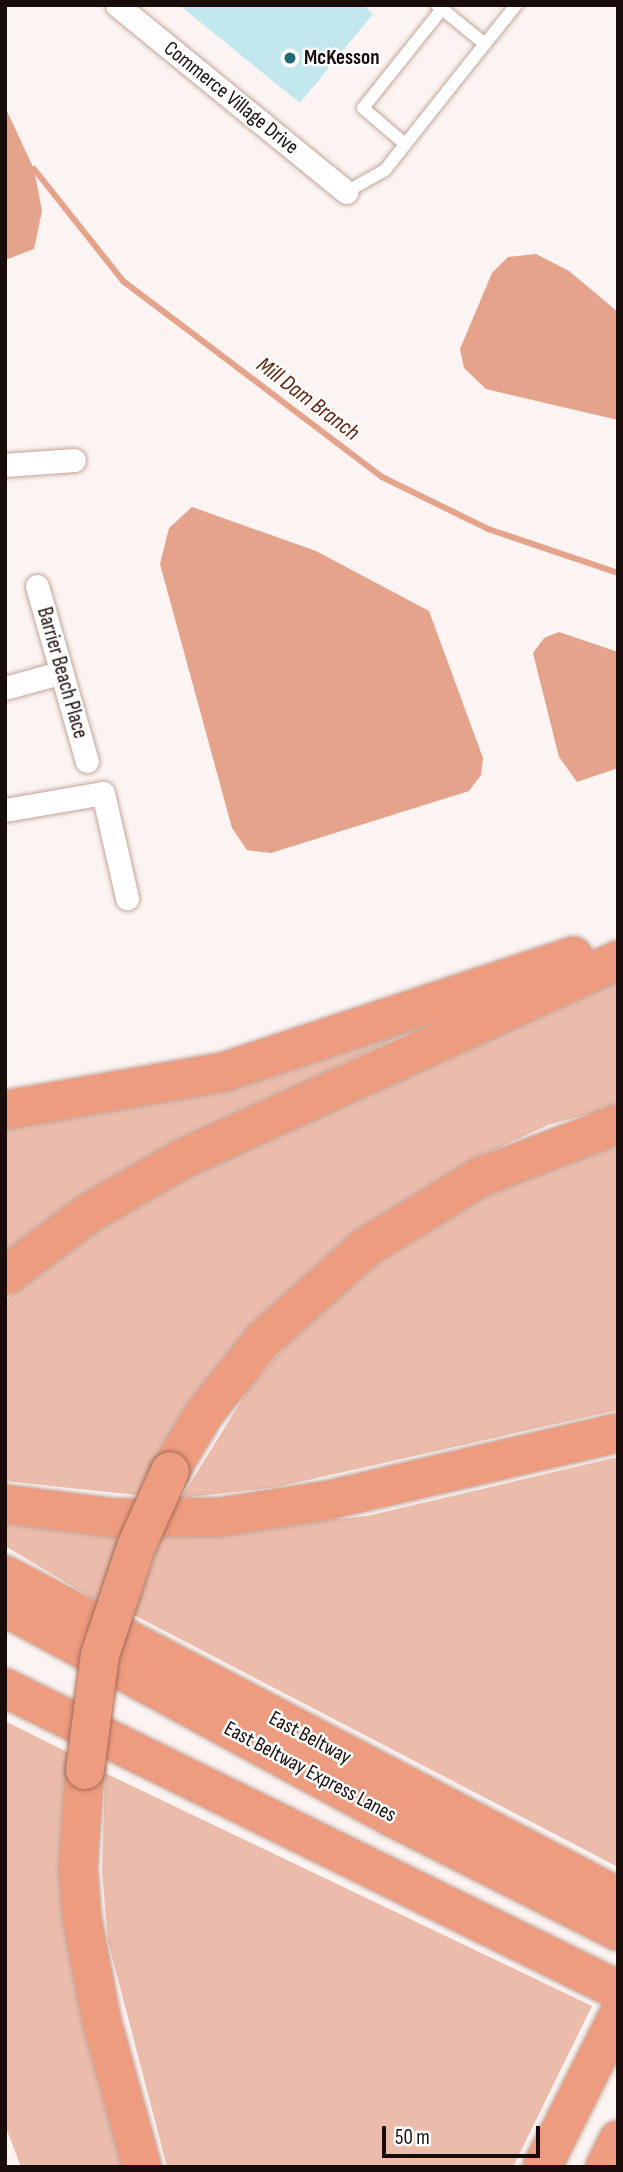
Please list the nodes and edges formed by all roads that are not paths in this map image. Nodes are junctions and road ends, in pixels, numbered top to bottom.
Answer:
1 (117, 5) edge
2 (516, 5) edge
3 (440, 7) edge
4 (485, 44) junction
5 (405, 144) junction
6 (346, 192) joint
7 (74, 460) dead end
8 (5, 465) edge
9 (37, 586) dead end
10 (60, 673) junction
11 (5, 688) edge
12 (87, 761) dead end
13 (5, 810) edge
14 (127, 898) dead end
15 (618, 941) edge
16 (618, 960) edge
17 (5, 1110) edge
18 (618, 1124) edge
19 (5, 1276) edge
20 (618, 1433) edge
21 (5, 1504) edge
22 (5, 1575) edge
23 (5, 1608) edge
24 (5, 1688) edge
25 (618, 1897) edge
26 (618, 1931) edge
27 (618, 1990) edge
28 (618, 2016) edge
29 (618, 2140) edge
30 (142, 2167) edge
31 (542, 2167) edge
32 (605, 2167) edge

1 - 6 street, Commerce Village Drive
2 - 4 lane
3 - 4 lane
3 - 5 lane
4 - 5 lane
5 - 6 lane
7 - 8 street
9 - 10 street, Barrier Beach Place
10 - 11 street
10 - 12 street, Barrier Beach Place
13 - 14 street
15 - 17 highway
16 - 19 highway
18 - 30 highway, bridge
20 - 21 highway
22 - 25 highway, East Beltway
23 - 26 highway, East Beltway Express Lanes
24 - 27 highway
28 - 31 highway
29 - 32 highway

